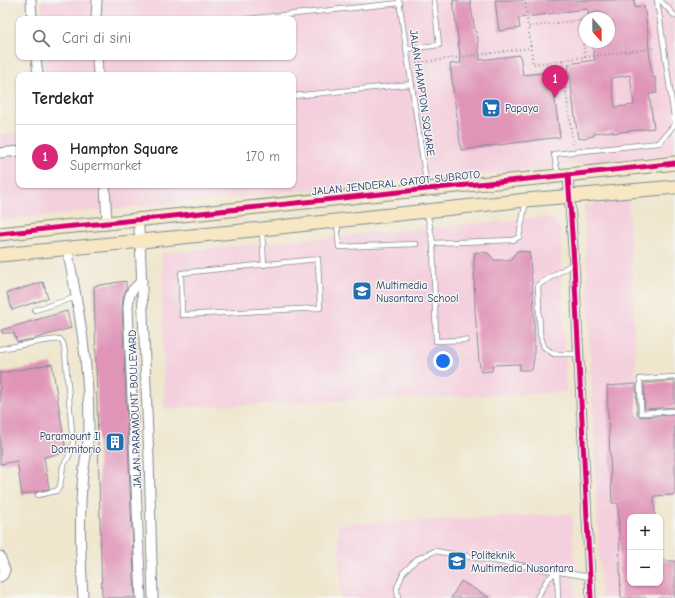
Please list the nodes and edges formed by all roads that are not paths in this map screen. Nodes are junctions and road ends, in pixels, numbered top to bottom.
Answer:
1 (32, 0) edge
2 (97, 0) edge
3 (434, 0) edge
4 (659, 0) edge
5 (399, 2) edge
6 (32, 16) edge
7 (96, 16) edge
8 (274, 16) edge
9 (675, 16) edge
10 (406, 49) junction
11 (36, 60) edge
12 (97, 60) edge
13 (38, 72) edge
14 (98, 72) edge
15 (412, 84) junction
16 (296, 96) edge
17 (16, 151) edge
18 (0, 153) edge
19 (675, 163) edge
20 (563, 176) junction
21 (675, 187) edge
22 (105, 188) edge
23 (427, 189) junction
24 (570, 196) junction
25 (526, 200) junction
26 (427, 211) junction
27 (138, 219) junction
28 (337, 220) junction
29 (107, 223) junction
30 (262, 229) junction
31 (0, 234) edge
32 (140, 241) junction
33 (433, 243) junction
34 (416, 244) dead end
35 (67, 249) junction
36 (0, 255) edge
37 (574, 263) junction
38 (264, 265) junction
39 (142, 281) junction
40 (77, 297) junction
41 (35, 310) dead end
42 (466, 340) dead end
43 (0, 349) edge
44 (578, 354) junction
45 (675, 377) edge
46 (675, 411) edge
47 (38, 495) dead end
48 (0, 556) edge
49 (557, 571) junction
50 (2, 576) edge
51 (590, 577) junction
52 (83, 598) edge
53 (141, 598) edge
54 (153, 598) edge
55 (398, 598) edge
56 (537, 598) edge
57 (558, 598) edge
58 (591, 598) edge

1 - 6 street
2 - 7 street
3 - 10 lane
4 - 9 lane
4 - 20 lane
5 - 8 lane
5 - 10 lane, JALAN HAMPTON SQUARE
10 - 15 lane, JALAN HAMPTON SQUARE
11 - 13 street
12 - 14 street
15 - 16 lane
15 - 23 lane, JALAN HAMPTON SQUARE
17 - 18 street
19 - 20 street, JALAN JENDERAL GATOT SUBROTO
20 - 23 street, JALAN JENDERAL GATOT SUBROTO
20 - 24 street
21 - 24 street
22 - 29 street
23 - 27 street, JALAN JENDERAL GATOT SUBROTO
24 - 25 street
24 - 37 street
25 - 26 street
25 - 33 lane
26 - 28 street
26 - 33 lane
27 - 29 street, JALAN JENDERAL GATOT SUBROTO
27 - 32 street, JALAN PARAMOUNT BOULEVARD
28 - 30 street
28 - 34 lane
29 - 31 street, JALAN JENDERAL GATOT SUBROTO
30 - 32 street
30 - 38 lane
32 - 35 street
32 - 39 street, JALAN PARAMOUNT BOULEVARD
33 - 42 lane
35 - 36 street
35 - 40 street
37 - 44 street
37 - 44 lane
38 - 38 lane
39 - 53 street
39 - 54 street, JALAN PARAMOUNT BOULEVARD
40 - 41 lane
40 - 52 street
43 - 47 lane
44 - 51 street
45 - 46 lane
48 - 50 street
49 - 51 lane
49 - 55 lane
49 - 56 lane
49 - 57 lane
51 - 58 street

